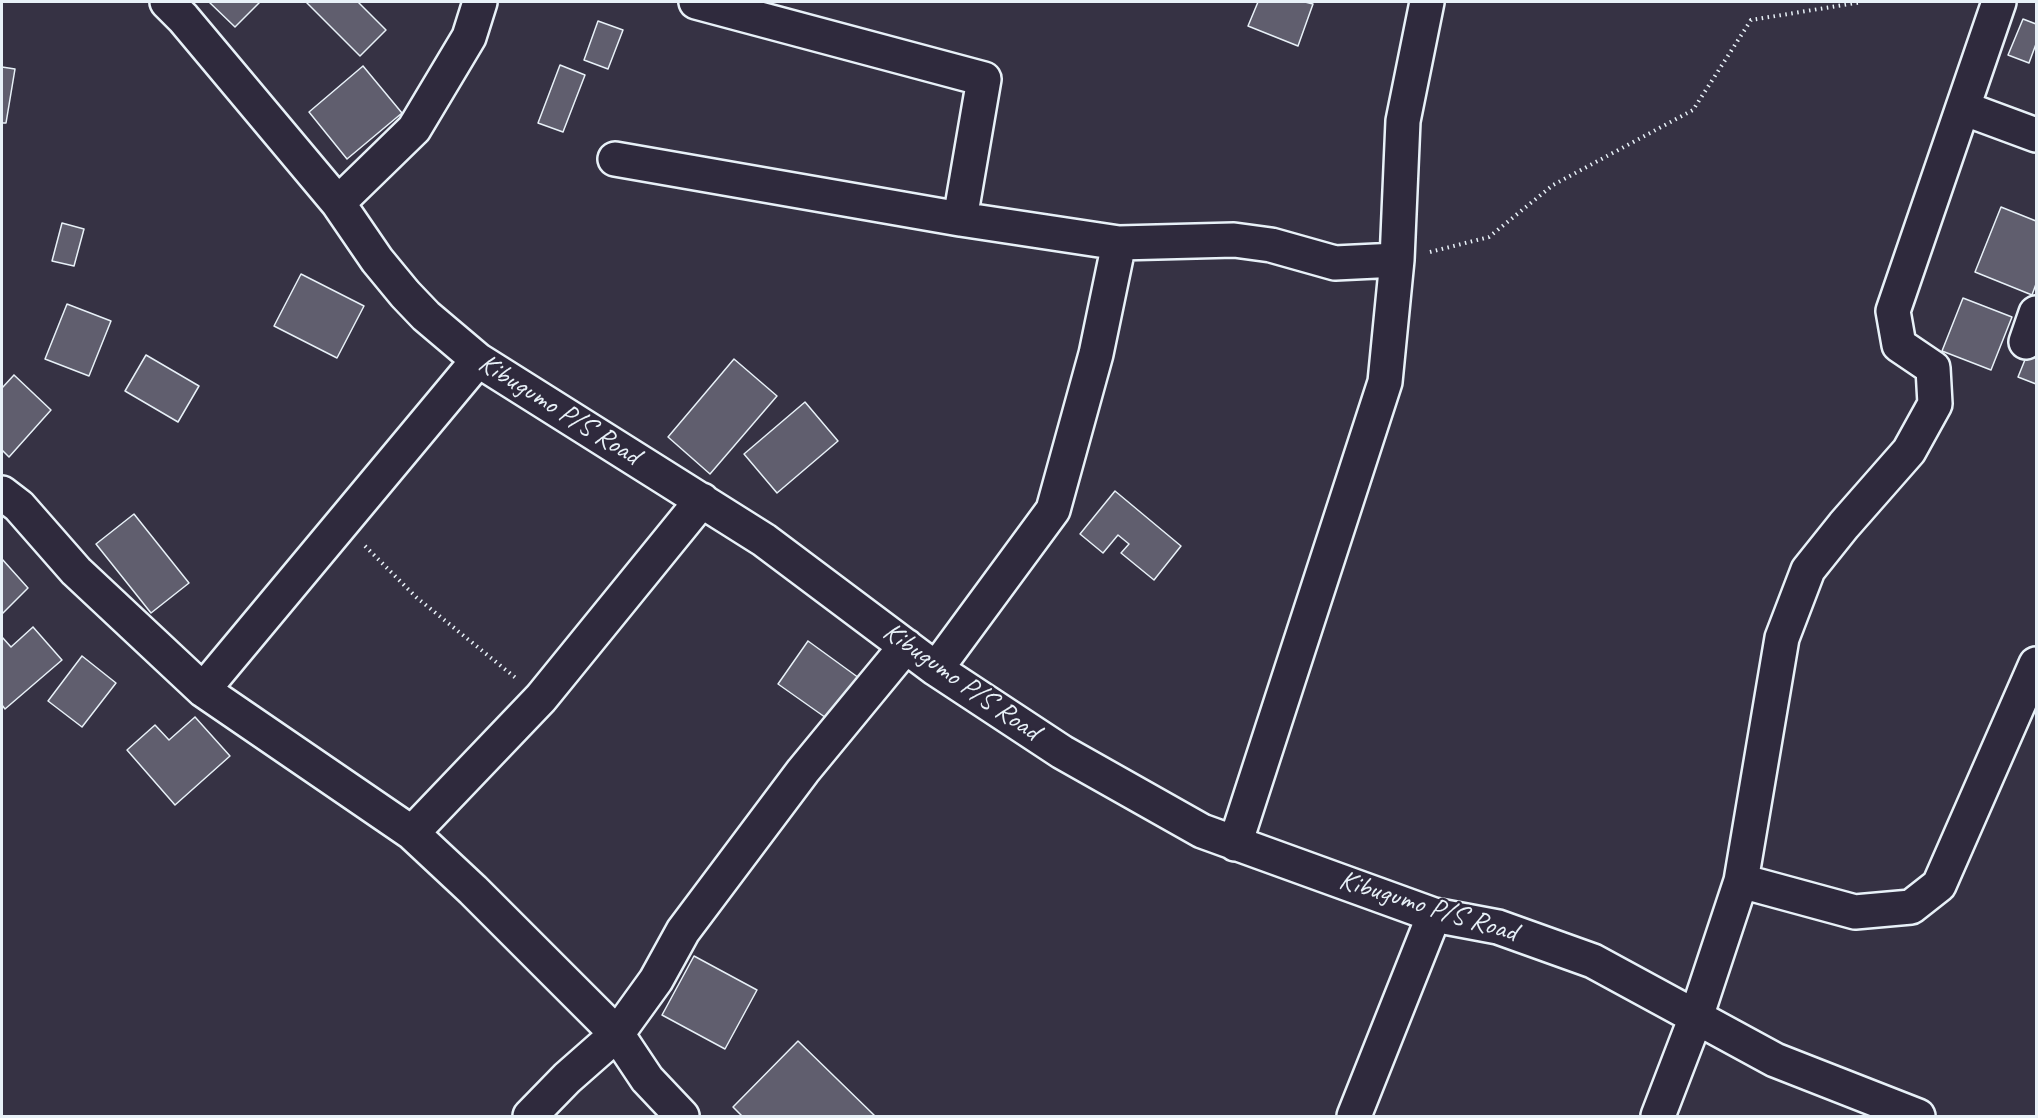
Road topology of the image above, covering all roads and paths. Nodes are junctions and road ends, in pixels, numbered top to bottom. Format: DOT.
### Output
graph roads {
  1 [pos="166,2"];
  2 [pos="480,2"];
  3 [pos="696,2"];
  4 [pos="1427,2"];
  5 [pos="1862,2"];
  6 [pos="1999,2"];
  7 [pos="1963,108"];
  8 [pos="2037,135"];
  9 [pos="615,159"];
  10 [pos="338,203"];
  11 [pos="960,219"];
  12 [pos="1119,243"];
  13 [pos="1397,260"];
  14 [pos="478,360"];
  15 [pos="2,493"];
  16 [pos="702,500"];
  17 [pos="342,523"];
  18 [pos="906,646"];
  19 [pos="2037,663"];
  20 [pos="936,669"];
  21 [pos="203,690"];
  22 [pos="541,698"];
  23 [pos="412,833"];
  24 [pos="1235,844"];
  25 [pos="1741,881"];
  26 [pos="1434,915"];
  27 [pos="1696,1017"];
  28 [pos="617,1034"];
  29 [pos="679,1115"];
  30 [pos="530,1116"];
  31 [pos="1354,1116"];
  32 [pos="1658,1116"];
  33 [pos="1918,1116"];
  1 -- 10 [label="street, Kibugumo P/S Road"];
  2 -- 10 [label="street"];
  3 -- 11 [label="street"];
  4 -- 13 [label="street"];
  5 -- 13 [label="path"];
  6 -- 7 [label="street"];
  7 -- 8 [label="street"];
  7 -- 25 [label="street"];
  9 -- 11 [label="street"];
  10 -- 14 [label="street, Kibugumo P/S Road"];
  11 -- 12 [label="street"];
  12 -- 13 [label="street"];
  12 -- 20 [label="street"];
  13 -- 24 [label="street"];
  14 -- 16 [label="street, Kibugumo P/S Road"];
  14 -- 17 [label="street"];
  15 -- 21 [label="street"];
  16 -- 18 [label="street, Kibugumo P/S Road"];
  16 -- 22 [label="street"];
  17 -- 21 [label="street"];
  17 -- 22 [label="path"];
  18 -- 20 [label="street, Kibugumo P/S Road"];
  18 -- 28 [label="street"];
  19 -- 25 [label="street"];
  20 -- 24 [label="street, Kibugumo P/S Road"];
  21 -- 23 [label="street"];
  22 -- 23 [label="street"];
  23 -- 28 [label="street"];
  24 -- 26 [label="street, Kibugumo P/S Road"];
  25 -- 27 [label="street"];
  26 -- 27 [label="street, Kibugumo P/S Road"];
  26 -- 31 [label="street"];
  27 -- 32 [label="street"];
  27 -- 33 [label="street, Kibugumo P/S Road"];
  28 -- 29 [label="street"];
  28 -- 30 [label="street"];
}
